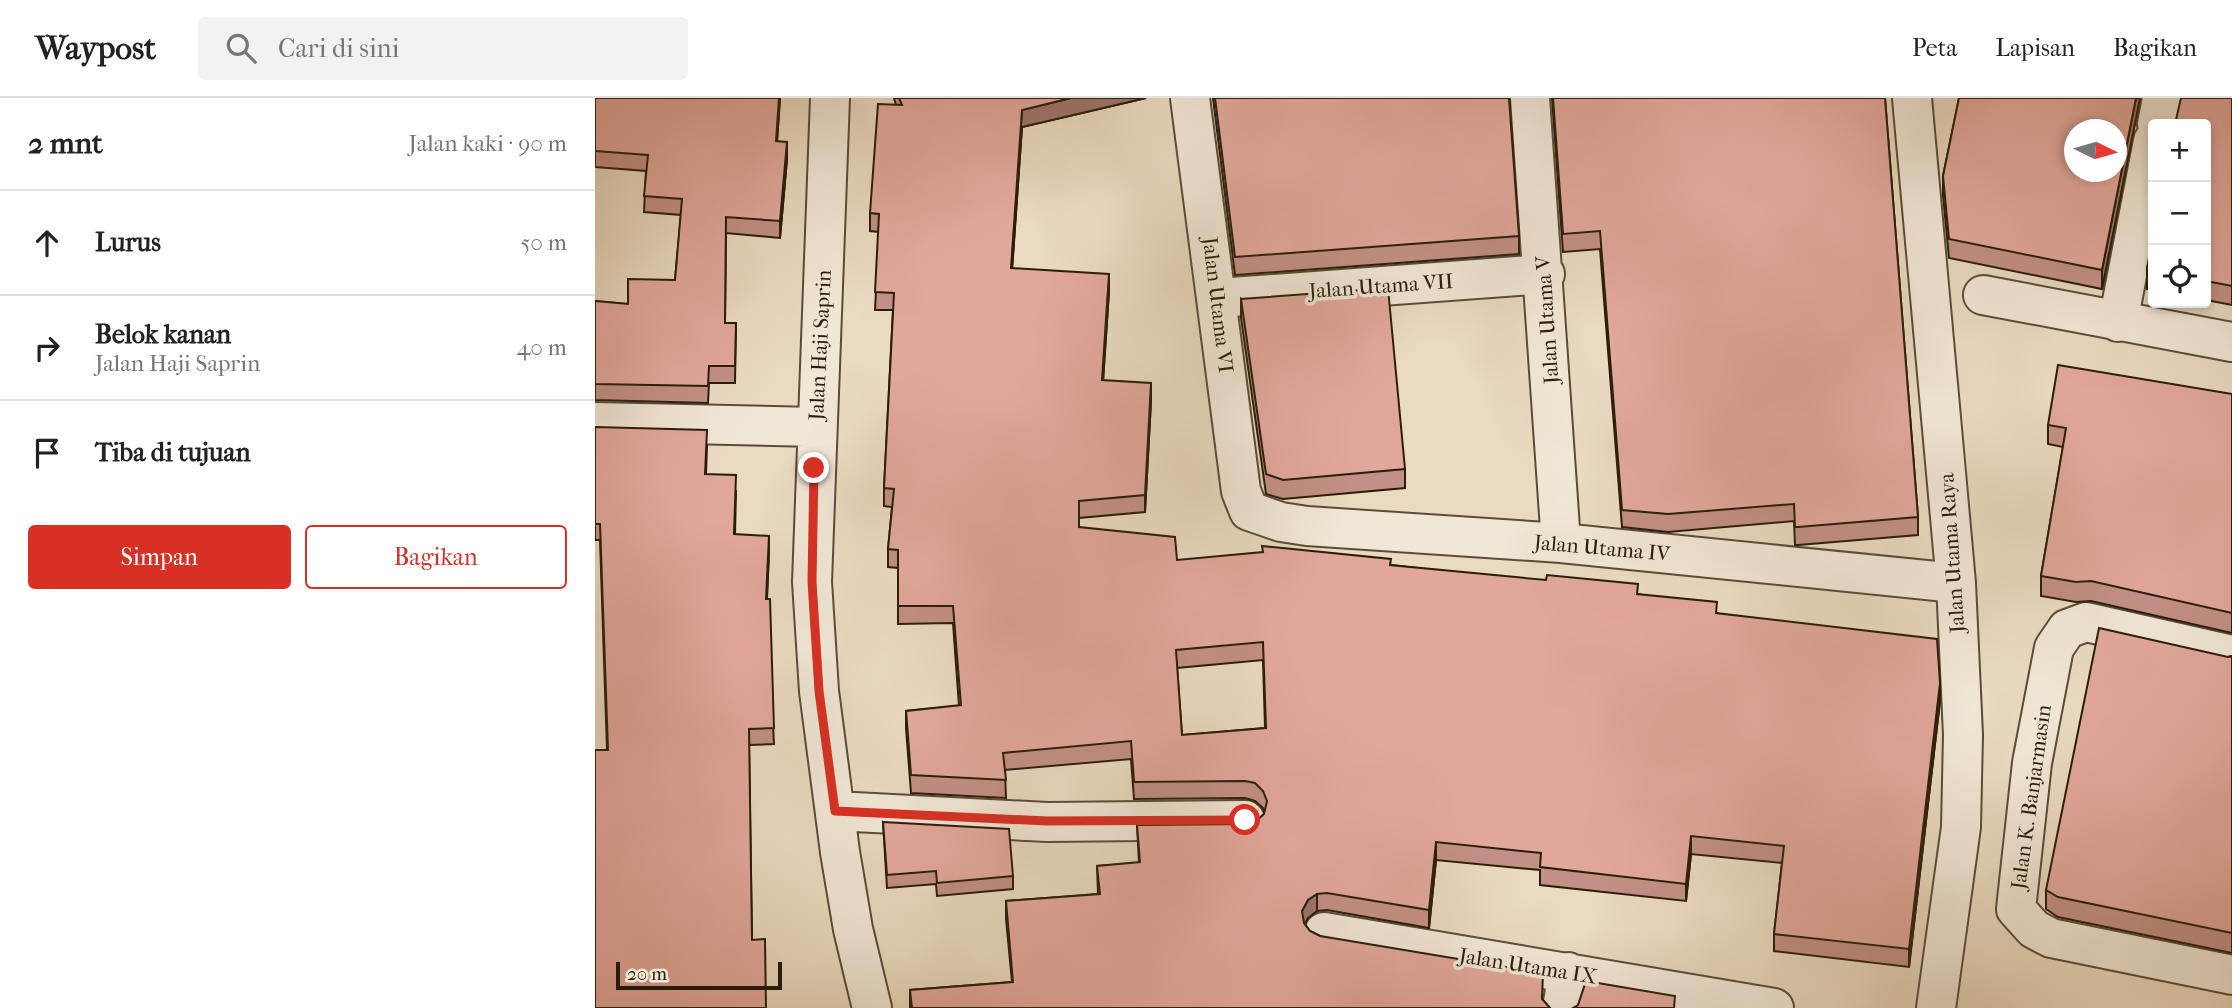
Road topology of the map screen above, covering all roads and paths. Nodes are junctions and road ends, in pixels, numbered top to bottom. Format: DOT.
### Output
graph roads {
  1 [pos="830,98"];
  2 [pos="1191,98"];
  3 [pos="1530,98"];
  4 [pos="1912,98"];
  5 [pos="2162,98"];
  6 [pos="2158,119"];
  7 [pos="2148,167"];
  8 [pos="1545,274"];
  9 [pos="1983,295"];
  10 [pos="1218,298"];
  11 [pos="2118,322"];
  12 [pos="2232,342"];
  13 [pos="595,422"];
  14 [pos="816,428"];
  15 [pos="1248,511"];
  16 [pos="1562,543"];
  17 [pos="1956,583"];
  18 [pos="2232,656"];
  19 [pos="835,811"];
  20 [pos="1245,820"];
  21 [pos="1324,932"];
  22 [pos="2232,975"];
  23 [pos="1565,990"];
  24 [pos="872,1008"];
  25 [pos="1774,1008"];
  26 [pos="1936,1008"];
  1 -- 14 [label="street, Jalan Haji Saprin"];
  2 -- 10 [label="street, Jalan Utama VI"];
  3 -- 8 [label="street, Jalan Utama V"];
  4 -- 17 [label="street, Jalan Utama Raya"];
  5 -- 6 [label="street"];
  7 -- 11 [label="street"];
  8 -- 10 [label="street, Jalan Utama VII"];
  8 -- 16 [label="street, Jalan Utama V"];
  9 -- 11 [label="street"];
  10 -- 15 [label="street, Jalan Utama VI"];
  11 -- 12 [label="street"];
  13 -- 14 [label="street"];
  14 -- 19 [label="street, Jalan Haji Saprin"];
  15 -- 16 [label="street, Jalan Utama IV"];
  16 -- 17 [label="street, Jalan Utama IV"];
  17 -- 26 [label="street, Jalan Utama Raya"];
  18 -- 22 [label="street, Jalan K. Banjarmasin"];
  19 -- 20 [label="street"];
  19 -- 24 [label="street, Jalan Haji Saprin"];
  21 -- 23 [label="street, Jalan Utama IX"];
  23 -- 25 [label="street, Jalan Utama IX"];
}
